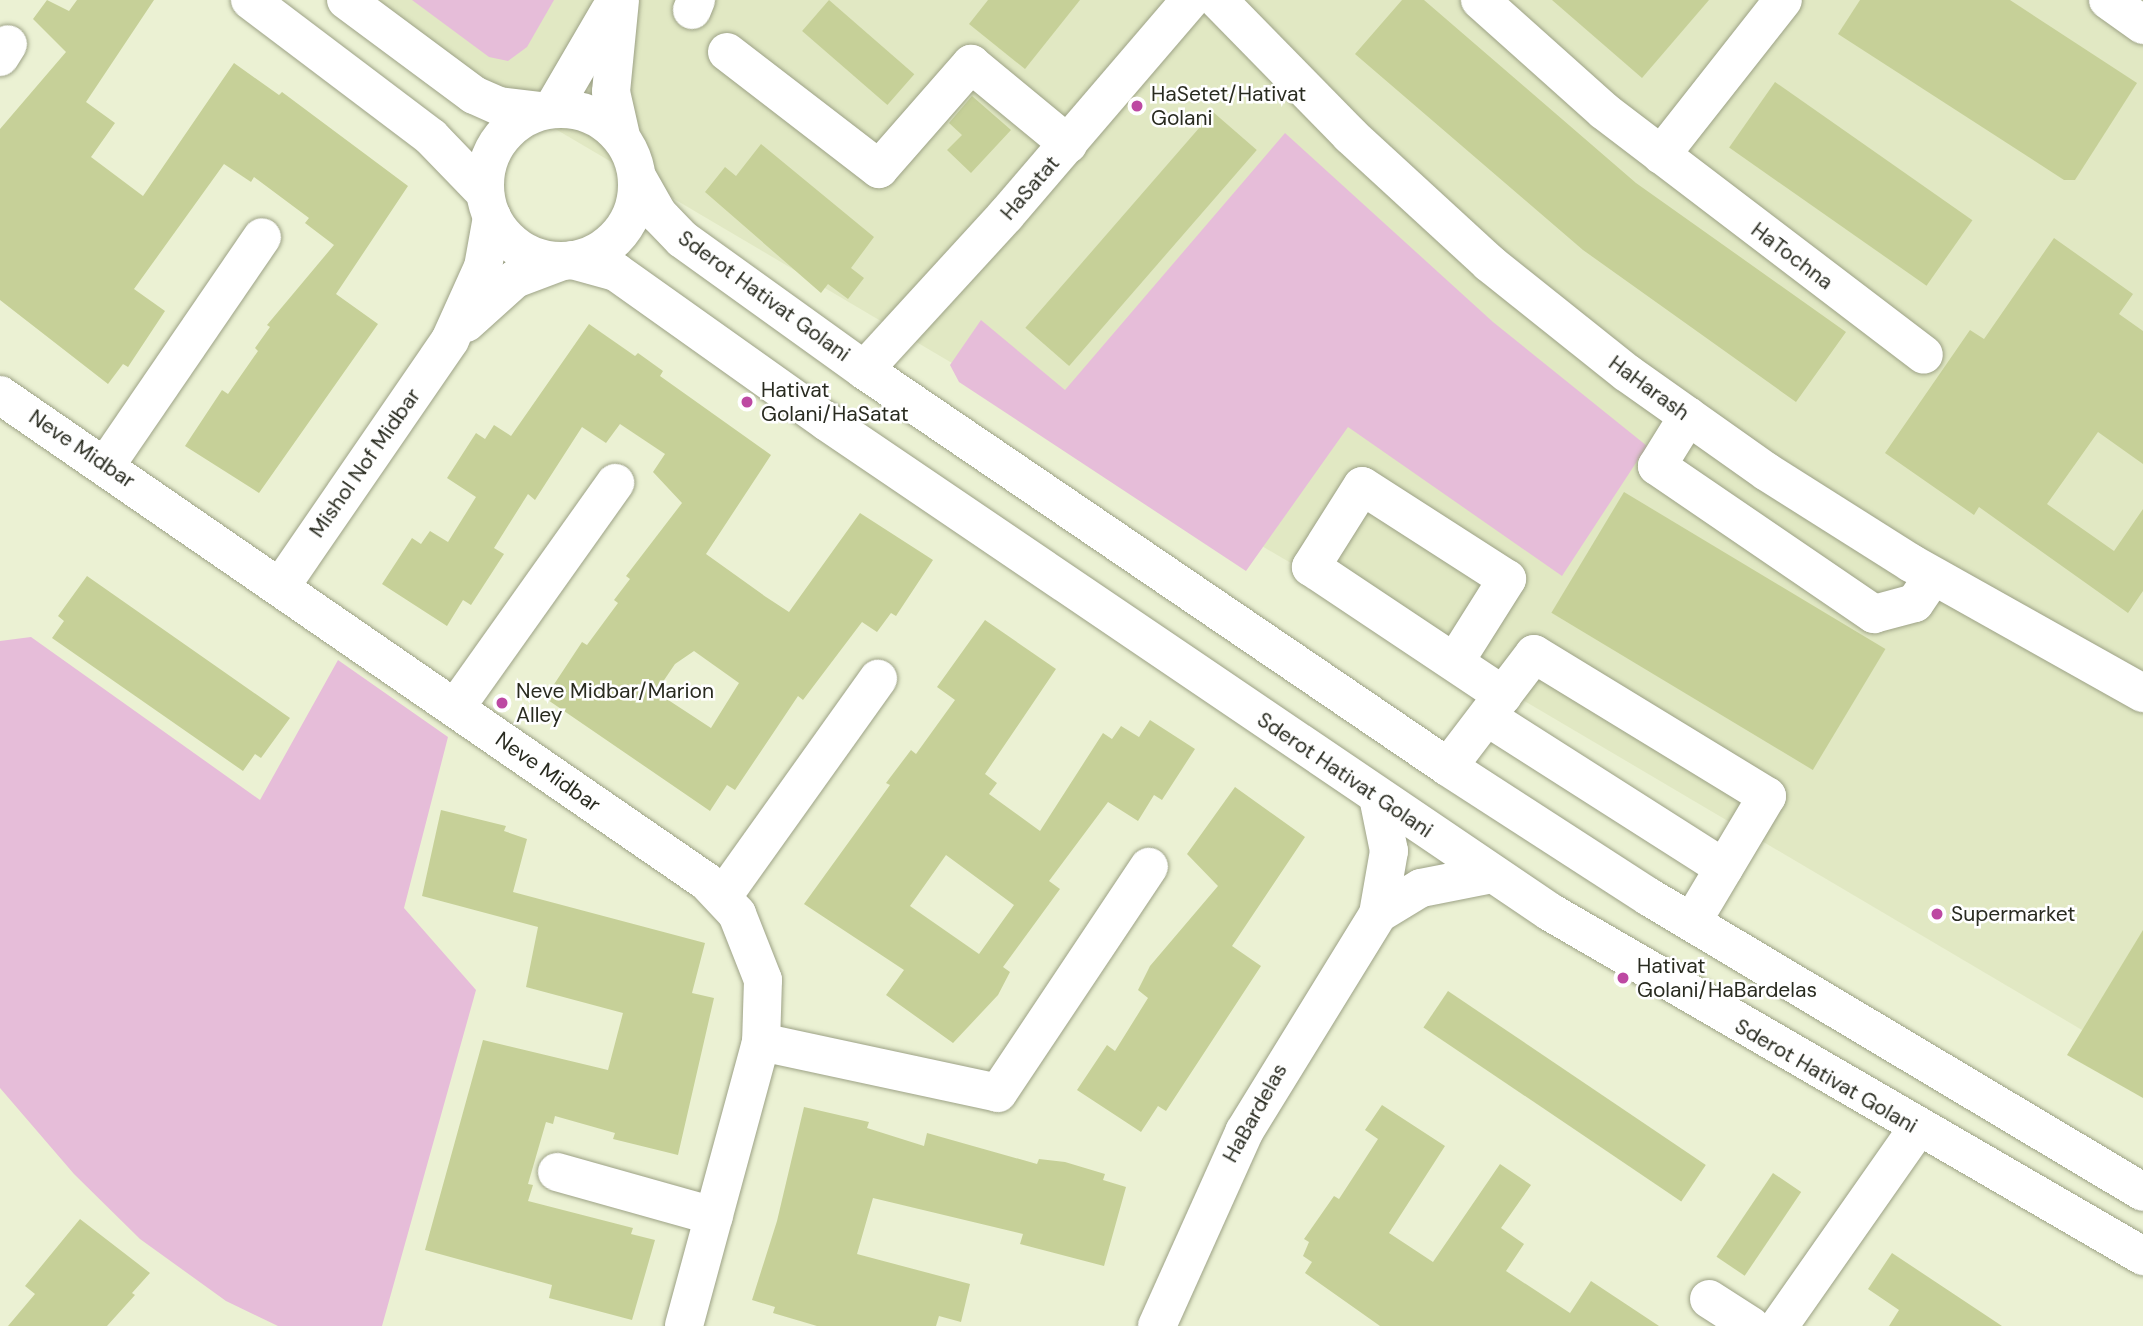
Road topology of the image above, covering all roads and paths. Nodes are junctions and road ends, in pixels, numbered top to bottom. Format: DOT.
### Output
graph roads {
  1 [pos="250,0"];
  2 [pos="346,0"];
  3 [pos="614,0"];
  4 [pos="620,0"];
  5 [pos="1218,0"];
  6 [pos="1480,0"];
  7 [pos="1783,0"];
  8 [pos="2108,0"];
  9 [pos="1179,4"];
  10 [pos="2143,25"];
  11 [pos="727,52"];
  12 [pos="546,110"];
  13 [pos="621,136"];
  14 [pos="1068,144"];
  15 [pos="1661,155"];
  16 [pos="637,177"];
  17 [pos="488,205"];
  18 [pos="262,237"];
  19 [pos="567,261"];
  20 [pos="450,340"];
  21 [pos="1924,355"];
  22 [pos="864,370"];
  23 [pos="0,395"];
  24 [pos="1688,416"];
  25 [pos="106,465"];
  26 [pos="615,483"];
  27 [pos="1933,576"];
  28 [pos="281,586"];
  29 [pos="1456,660"];
  30 [pos="878,679"];
  31 [pos="2143,692"];
  32 [pos="1495,706"];
  33 [pos="456,707"];
  34 [pos="1448,767"];
  35 [pos="1378,797"];
  36 [pos="1149,867"];
  37 [pos="1724,868"];
  38 [pos="1492,874"];
  39 [pos="723,897"];
  40 [pos="1378,914"];
  41 [pos="1692,922"];
  42 [pos="761,1042"];
  43 [pos="1917,1129"];
  44 [pos="557,1172"];
  45 [pos="2143,1192"];
  46 [pos="714,1216"];
  47 [pos="2143,1255"];
  48 [pos="1709,1299"];
  49 [pos="684,1326"];
  50 [pos="1157,1326"];
  51 [pos="1751,1326"];
  52 [pos="1779,1326"];
  1 -- 17 [label="street"];
  2 -- 12 [label="street"];
  3 -- 12 [label="street"];
  4 -- 13 [label="street"];
  5 -- 24 [label="street, HaHarash"];
  6 -- 15 [label="street, HaTochna"];
  7 -- 15 [label="street"];
  8 -- 10 [label="street"];
  9 -- 14 [label="street, HaSatat"];
  11 -- 14 [label="street"];
  12 -- 13 [label="street"];
  12 -- 17 [label="street"];
  13 -- 16 [label="street"];
  14 -- 22 [label="street, HaSatat"];
  15 -- 21 [label="street, HaTochna"];
  16 -- 19 [label="street"];
  16 -- 22 [label="street, Sderot Hativat Golani"];
  17 -- 19 [label="street"];
  17 -- 20 [label="street, Mishol Nof Midbar"];
  18 -- 25 [label="street"];
  19 -- 20 [label="street, Mishol Nof Midbar"];
  19 -- 35 [label="street, Sderot Hativat Golani"];
  20 -- 28 [label="street, Mishol Nof Midbar"];
  22 -- 34 [label="street, Sderot Hativat Golani"];
  23 -- 25 [label="street, Neve Midbar"];
  24 -- 27 [label="street, HaHarash"];
  24 -- 27 [label="street"];
  25 -- 28 [label="street, Neve Midbar"];
  26 -- 33 [label="street"];
  27 -- 31 [label="street, HaHarash"];
  28 -- 33 [label="street, Neve Midbar"];
  29 -- 29 [label="street"];
  29 -- 32 [label="street"];
  30 -- 39 [label="street"];
  32 -- 34 [label="street"];
  32 -- 37 [label="street"];
  32 -- 37 [label="street"];
  33 -- 39 [label="street, Neve Midbar"];
  34 -- 41 [label="street, Sderot Hativat Golani"];
  35 -- 38 [label="street, Sderot Hativat Golani"];
  35 -- 40 [label="street, HaBardelas"];
  36 -- 42 [label="street"];
  37 -- 41 [label="street"];
  38 -- 40 [label="street, HaBardelas"];
  38 -- 43 [label="street, Sderot Hativat Golani"];
  39 -- 42 [label="street, Neve Midbar"];
  40 -- 50 [label="street, HaBardelas"];
  41 -- 45 [label="street, Sderot Hativat Golani"];
  42 -- 46 [label="street, Neve Midbar"];
  43 -- 47 [label="street, Sderot Hativat Golani"];
  43 -- 52 [label="street"];
  44 -- 46 [label="street"];
  46 -- 49 [label="street, Neve Midbar"];
  48 -- 51 [label="street"];
}
